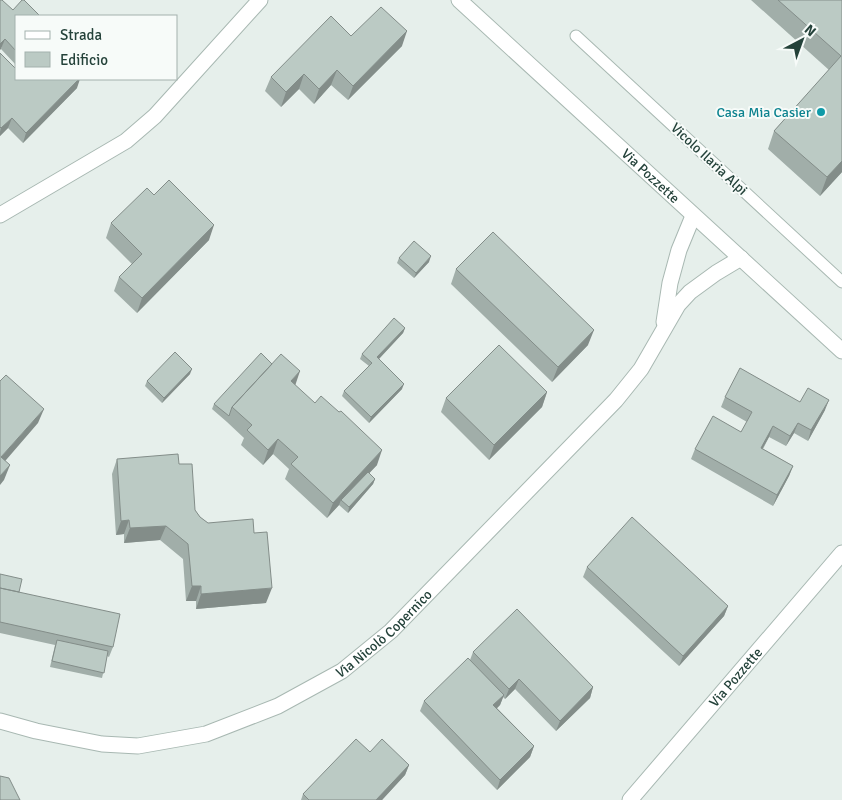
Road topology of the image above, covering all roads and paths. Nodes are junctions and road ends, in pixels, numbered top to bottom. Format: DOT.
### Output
graph roads {
  1 [pos="260,0"];
  2 [pos="458,0"];
  3 [pos="576,36"];
  4 [pos="0,215"];
  5 [pos="693,216"];
  6 [pos="740,258"];
  7 [pos="842,282"];
  8 [pos="664,328"];
  9 [pos="842,351"];
  10 [pos="842,553"];
  11 [pos="0,721"];
  12 [pos="630,800"];
  1 -- 4 [label="street"];
  2 -- 5 [label="street, Via Pozzette"];
  3 -- 7 [label="lane, Vicolo Ilaria Alpi"];
  5 -- 6 [label="street, Via Pozzette"];
  5 -- 8 [label="street, Via Nicolò Copernico"];
  6 -- 8 [label="street, Via Nicolò Copernico"];
  6 -- 9 [label="street, Via Pozzette"];
  8 -- 11 [label="street, Via Nicolò Copernico"];
  10 -- 12 [label="street, Via Pozzette"];
}
